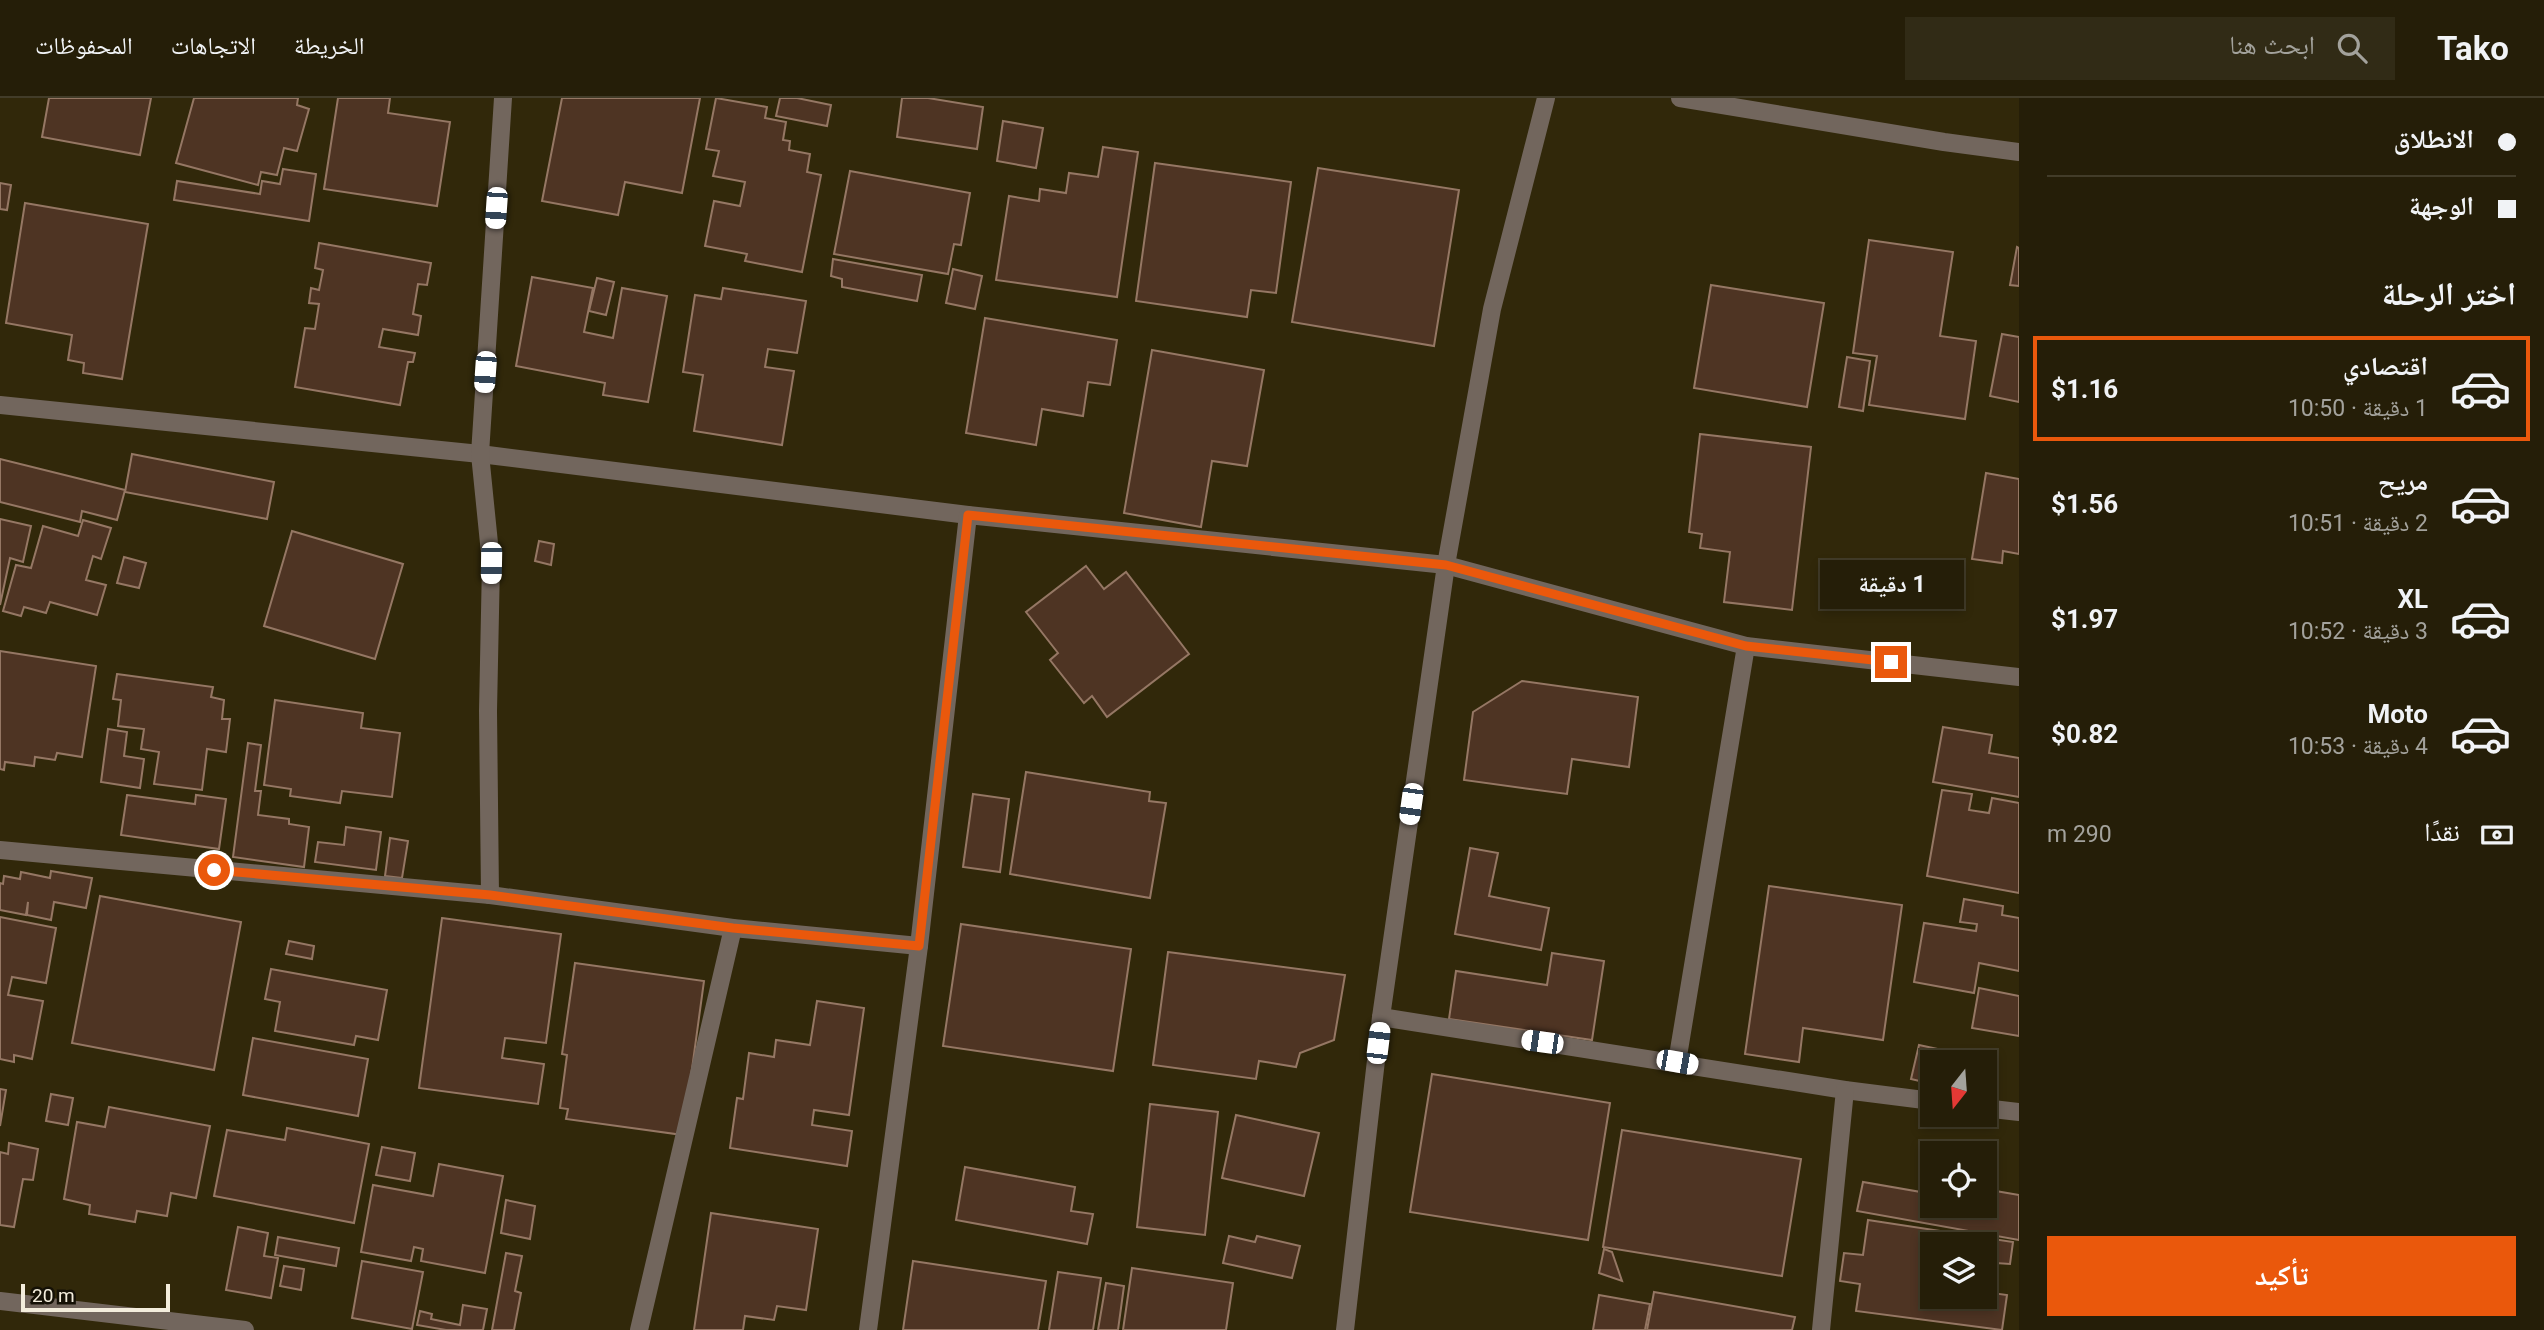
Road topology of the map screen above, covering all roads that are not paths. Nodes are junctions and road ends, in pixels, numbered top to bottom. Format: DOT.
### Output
graph roads {
  1 [pos="503,98"];
  2 [pos="1546,98"];
  3 [pos="1680,98"];
  4 [pos="2019,152"];
  5 [pos="0,405"];
  6 [pos="480,454"];
  7 [pos="968,515"];
  8 [pos="1446,565"];
  9 [pos="1746,646"];
  10 [pos="2019,677"];
  11 [pos="0,850"];
  12 [pos="490,895"];
  13 [pos="733,928"];
  14 [pos="919,946"];
  15 [pos="1381,1017"];
  16 [pos="1677,1062"];
  17 [pos="1845,1090"];
  18 [pos="1920,1099"];
  19 [pos="1997,1109"];
  20 [pos="2019,1112"];
  21 [pos="0,1301"];
  22 [pos="245,1330"];
  23 [pos="639,1330"];
  24 [pos="868,1330"];
  25 [pos="1345,1330"];
  26 [pos="1821,1330"];
  1 -- 6 [label="street"];
  2 -- 8 [label="street"];
  3 -- 4 [label="street"];
  5 -- 6 [label="street"];
  6 -- 7 [label="street"];
  6 -- 12 [label="street"];
  7 -- 8 [label="street"];
  7 -- 14 [label="street"];
  8 -- 9 [label="street"];
  8 -- 15 [label="street"];
  9 -- 10 [label="street"];
  9 -- 16 [label="street"];
  11 -- 12 [label="street"];
  12 -- 13 [label="street"];
  13 -- 14 [label="street"];
  13 -- 23 [label="street"];
  14 -- 24 [label="street"];
  15 -- 16 [label="street"];
  15 -- 25 [label="street"];
  16 -- 17 [label="street"];
  17 -- 18 [label="street"];
  17 -- 26 [label="street"];
  19 -- 20 [label="street"];
  21 -- 22 [label="street"];
}
